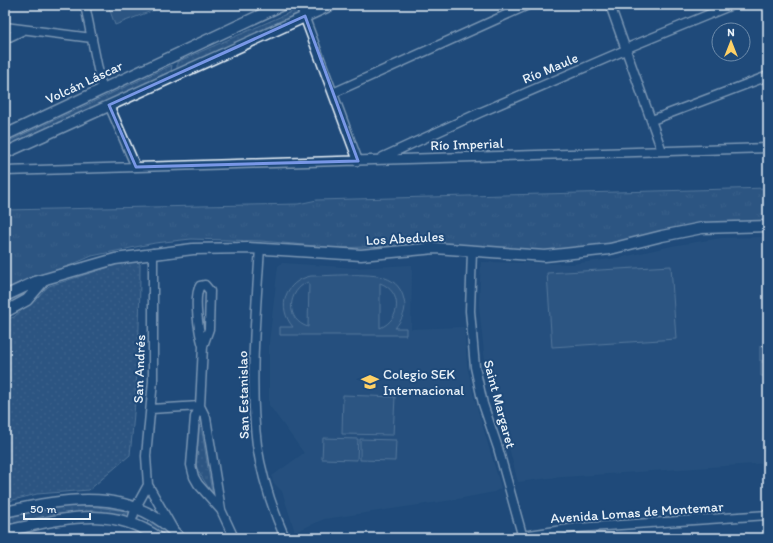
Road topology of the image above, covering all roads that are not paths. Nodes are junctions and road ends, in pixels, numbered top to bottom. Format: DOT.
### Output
graph roads {
  1 [pos="85,5"];
  2 [pos="282,5"];
  3 [pos="300,5"];
  4 [pos="331,5"];
  5 [pos="528,5"];
  6 [pos="610,5"];
  7 [pos="732,5"];
  8 [pos="305,16"];
  9 [pos="5,28"];
  10 [pos="24,30"];
  11 [pos="92,38"];
  12 [pos="5,39"];
  13 [pos="626,50"];
  14 [pos="768,76"];
  15 [pos="102,89"];
  16 [pos="333,93"];
  17 [pos="109,105"];
  18 [pos="652,120"];
  19 [pos="5,135"];
  20 [pos="768,148"];
  21 [pos="662,151"];
  22 [pos="5,153"];
  23 [pos="379,159"];
  24 [pos="358,160"];
  25 [pos="136,167"];
  26 [pos="5,171"];
  27 [pos="768,226"];
  28 [pos="260,248"];
  29 [pos="472,251"];
  30 [pos="153,253"];
  31 [pos="45,279"];
  32 [pos="5,296"];
  33 [pos="5,312"];
  34 [pos="203,346"];
  35 [pos="200,406"];
  36 [pos="151,409"];
  37 [pos="148,485"];
  38 [pos="136,507"];
  39 [pos="221,510"];
  40 [pos="5,512"];
  41 [pos="768,516"];
  42 [pos="131,523"];
  43 [pos="5,531"];
  44 [pos="178,535"];
  45 [pos="523,536"];
  46 [pos="159,538"];
  47 [pos="234,538"];
  48 [pos="285,538"];
  49 [pos="509,538"];
  1 -- 11 [label="street"];
  2 -- 15 [label="street, Volcán Láscar"];
  3 -- 8 [label="street"];
  4 -- 8 [label="street"];
  5 -- 16 [label="street"];
  6 -- 13 [label="street"];
  7 -- 13 [label="street, Río Maule"];
  8 -- 16 [label="street"];
  8 -- 17 [label="street"];
  9 -- 10 [label="street"];
  10 -- 11 [label="street"];
  10 -- 12 [label="street"];
  11 -- 15 [label="street"];
  13 -- 18 [label="street"];
  13 -- 23 [label="street, Río Maule"];
  14 -- 18 [label="street"];
  15 -- 19 [label="street, Volcán Láscar"];
  16 -- 24 [label="street"];
  17 -- 22 [label="street"];
  17 -- 25 [label="street"];
  18 -- 21 [label="street"];
  20 -- 21 [label="street, Río Imperial"];
  21 -- 23 [label="street, Río Imperial"];
  23 -- 24 [label="street, Río Imperial"];
  24 -- 25 [label="street, Río Imperial"];
  25 -- 26 [label="street, Río Imperial"];
  27 -- 29 [label="street, Los Abedules"];
  28 -- 29 [label="street, Los Abedules"];
  28 -- 30 [label="street, Los Abedules"];
  28 -- 48 [label="street, San Estanislao"];
  29 -- 45 [label="street, Saint Margaret"];
  30 -- 31 [label="street, Los Abedules"];
  30 -- 36 [label="street, San Andrés"];
  31 -- 32 [label="street, Los Abedules"];
  31 -- 33 [label="street"];
  34 -- 34 [label="street"];
  34 -- 35 [label="street"];
  35 -- 36 [label="street"];
  35 -- 39 [label="street"];
  35 -- 39 [label="street"];
  36 -- 37 [label="street, San Andrés"];
  37 -- 38 [label="street"];
  37 -- 44 [label="street, San Andrés"];
  38 -- 40 [label="street"];
  38 -- 42 [label="street"];
  38 -- 44 [label="street"];
  39 -- 47 [label="street"];
  41 -- 45 [label="street, Avenida Lomas de Montemar"];
  42 -- 43 [label="street"];
  42 -- 46 [label="street"];
  45 -- 49 [label="street, Avenida Lomas de Montemar"];
}
